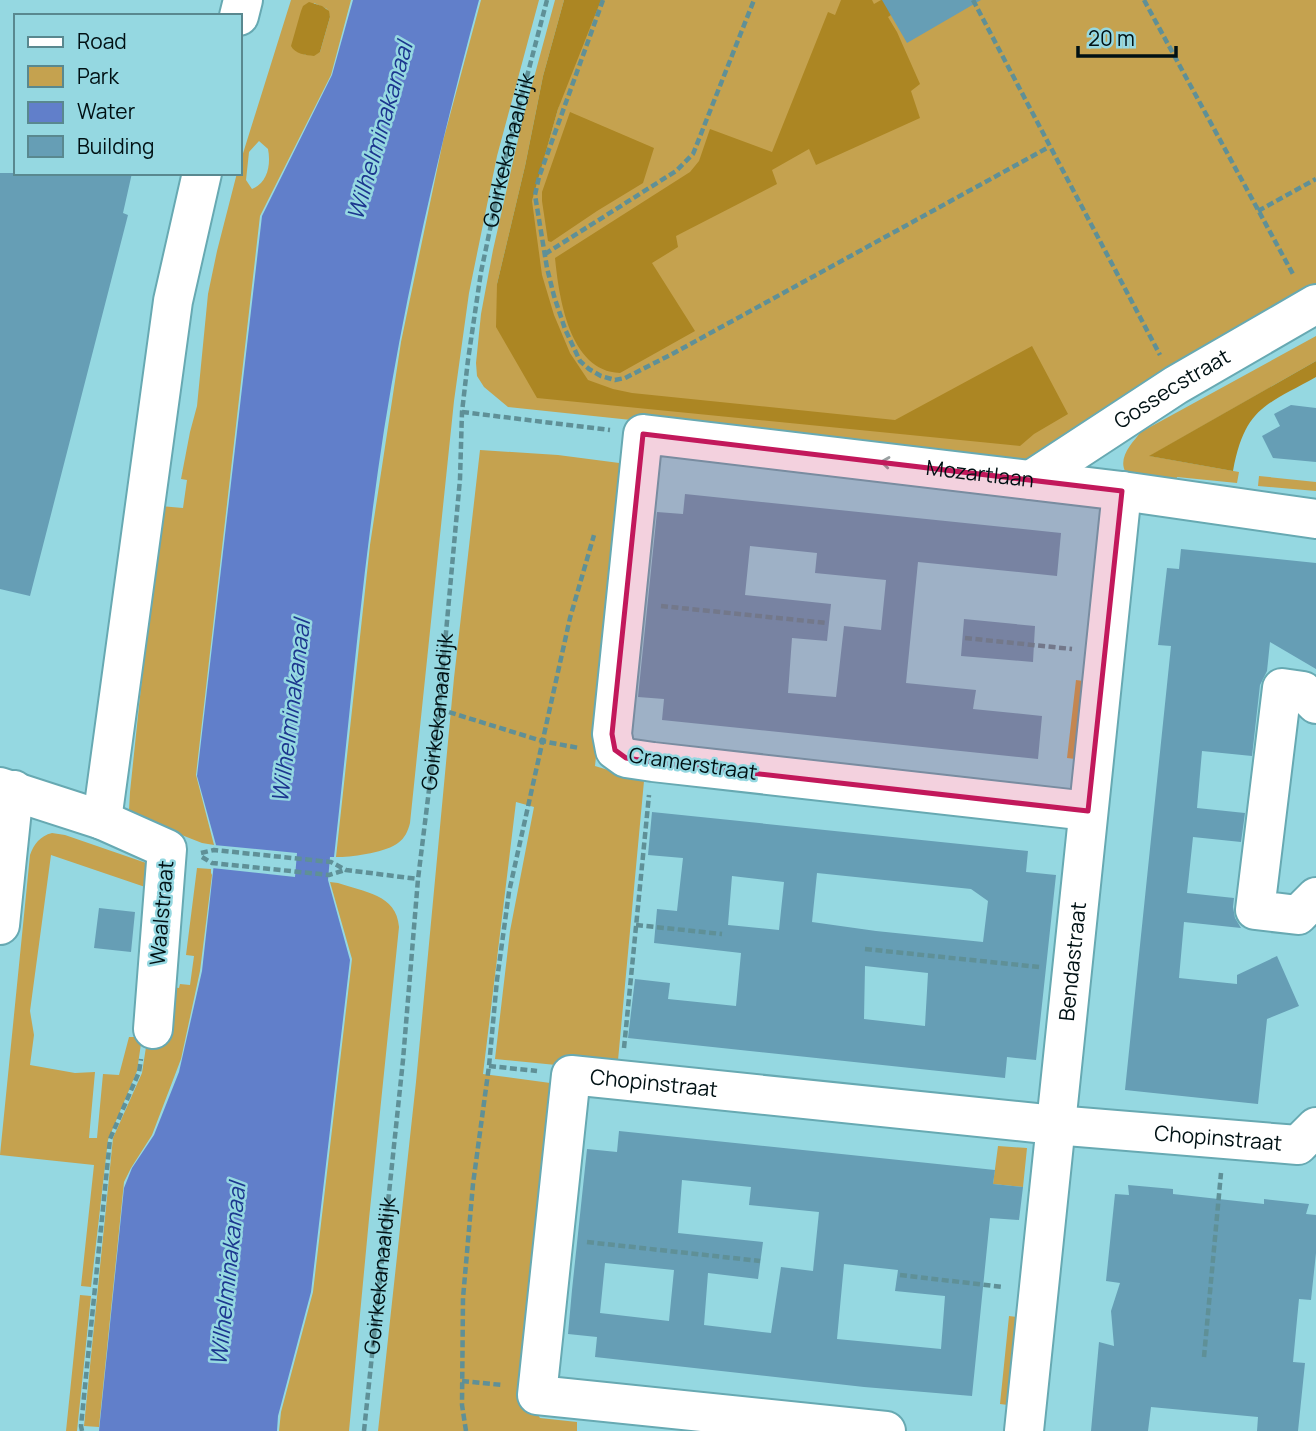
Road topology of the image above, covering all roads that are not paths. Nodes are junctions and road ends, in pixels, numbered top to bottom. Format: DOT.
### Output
graph roads {
  1 [pos="202,175"];
  2 [pos="1313,305"];
  3 [pos="643,434"];
  4 [pos="1031,480"];
  5 [pos="1122,491"];
  6 [pos="1316,519"];
  7 [pos="1316,705"];
  8 [pos="7,788"];
  9 [pos="1088,811"];
  10 [pos="103,820"];
  11 [pos="1316,897"];
  12 [pos="0,925"];
  13 [pos="153,1030"];
  14 [pos="1055,1125"];
  15 [pos="1310,1141"];
  16 [pos="886,1431"];
  17 [pos="1024,1431"];
  1 -- 10 [label="street"];
  2 -- 4 [label="street, Gossecstraat"];
  4 -- 3 [label="street, Mozartlaan, one-way"];
  3 -- 9 [label="street, Cramerstraat"];
  4 -- 5 [label="street, Mozartlaan"];
  5 -- 6 [label="street, Mozartlaan"];
  5 -- 9 [label="street, Bendastraat"];
  7 -- 11 [label="street"];
  8 -- 10 [label="street, Waalstraat"];
  8 -- 12 [label="street"];
  9 -- 14 [label="street, Bendastraat"];
  10 -- 13 [label="street, Waalstraat"];
  14 -- 15 [label="street, Chopinstraat"];
  14 -- 16 [label="street, Chopinstraat"];
  14 -- 17 [label="street, Bendastraat"];
}
